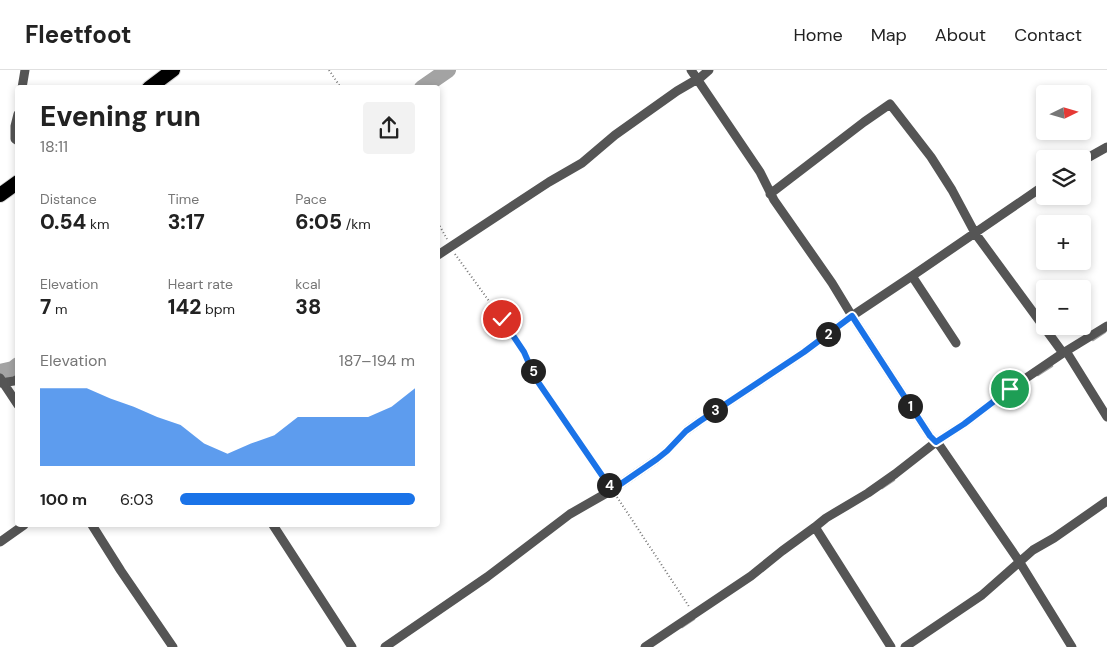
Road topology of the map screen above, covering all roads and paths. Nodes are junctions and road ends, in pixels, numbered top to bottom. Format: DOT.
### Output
graph roads {
  1 [pos="25,70"];
  2 [pos="173,70"];
  3 [pos="329,70"];
  4 [pos="691,70"];
  5 [pos="709,70"];
  6 [pos="697,78"];
  7 [pos="22,85"];
  8 [pos="152,85"];
  9 [pos="339,85"];
  10 [pos="15,123"];
  11 [pos="15,139"];
  12 [pos="1107,147"];
  13 [pos="1091,157"];
  14 [pos="15,184"];
  15 [pos="1036,191"];
  16 [pos="770,194"];
  17 [pos="0,195"];
  18 [pos="440,227"];
  19 [pos="975,233"];
  20 [pos="450,246"];
  21 [pos="440,254"];
  22 [pos="912,276"];
  23 [pos="852,316"];
  24 [pos="1107,326"];
  25 [pos="956,343"];
  26 [pos="1066,353"];
  27 [pos="15,380"];
  28 [pos="1,381"];
  29 [pos="15,401"];
  30 [pos="1107,417"];
  31 [pos="938,444"];
  32 [pos="612,490"];
  33 [pos="1107,501"];
  34 [pos="21,527"];
  35 [pos="93,527"];
  36 [pos="274,527"];
  37 [pos="816,529"];
  38 [pos="0,542"];
  39 [pos="1019,561"];
  40 [pos="694,614"];
  41 [pos="173,647"];
  42 [pos="352,647"];
  43 [pos="385,647"];
  44 [pos="645,647"];
  45 [pos="892,647"];
  46 [pos="906,647"];
  47 [pos="1072,647"];
  1 -- 7 [label="street"];
  2 -- 8 [label="highway"];
  3 -- 9 [label="path"];
  4 -- 6 [label="street"];
  5 -- 6 [label="street"];
  6 -- 16 [label="street"];
  6 -- 20 [label="street"];
  10 -- 11 [label="street"];
  12 -- 13 [label="street"];
  14 -- 17 [label="highway"];
  15 -- 19 [label="street"];
  16 -- 19 [label="street"];
  16 -- 23 [label="street"];
  18 -- 20 [label="path"];
  19 -- 22 [label="street"];
  19 -- 26 [label="street"];
  20 -- 21 [label="street"];
  20 -- 32 [label="path"];
  22 -- 23 [label="street"];
  22 -- 25 [label="street"];
  23 -- 31 [label="street"];
  23 -- 32 [label="street"];
  24 -- 26 [label="street"];
  26 -- 30 [label="street"];
  26 -- 31 [label="street"];
  27 -- 28 [label="street"];
  28 -- 29 [label="street"];
  31 -- 37 [label="street"];
  31 -- 39 [label="street"];
  32 -- 40 [label="path"];
  32 -- 43 [label="street"];
  33 -- 39 [label="street"];
  34 -- 38 [label="street"];
  35 -- 41 [label="street"];
  36 -- 42 [label="street"];
  37 -- 40 [label="street"];
  37 -- 45 [label="street"];
  39 -- 46 [label="street"];
  39 -- 47 [label="street"];
  40 -- 44 [label="street"];
}
